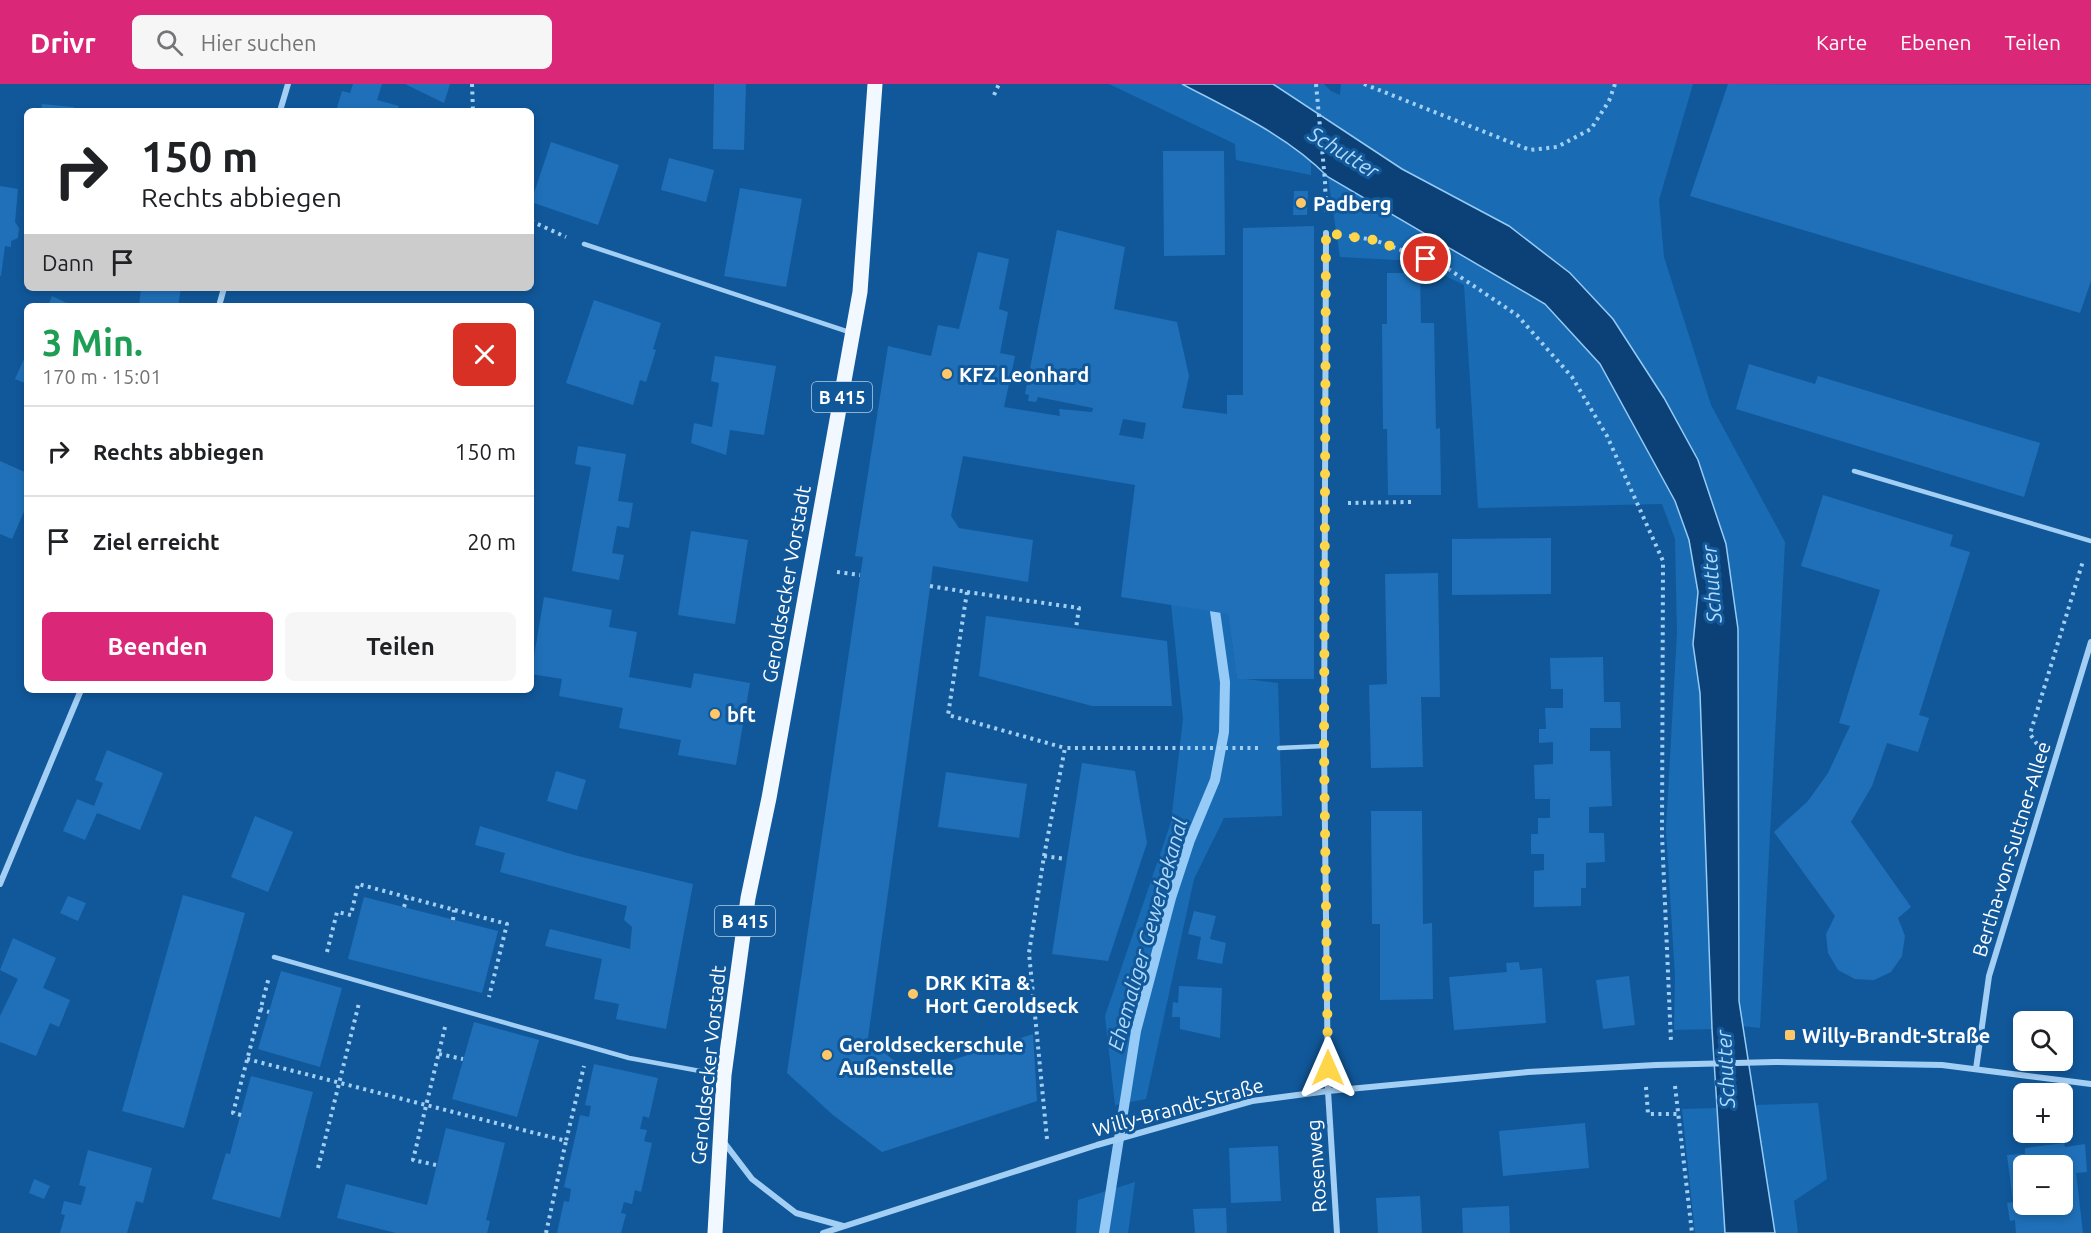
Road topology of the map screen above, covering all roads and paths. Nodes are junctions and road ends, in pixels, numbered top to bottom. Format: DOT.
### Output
graph roads {
  1 [pos="288,84"];
  2 [pos="472,84"];
  3 [pos="874,84"];
  4 [pos="999,84"];
  5 [pos="1316,84"];
  6 [pos="1364,84"];
  7 [pos="1615,84"];
  8 [pos="994,95"];
  9 [pos="281,108"];
  10 [pos="473,108"];
  11 [pos="534,222"];
  12 [pos="1326,233"];
  13 [pos="584,244"];
  14 [pos="853,333"];
  15 [pos="1854,471"];
  16 [pos="1411,502"];
  17 [pos="1326,503"];
  18 [pos="2090,540"];
  19 [pos="930,586"];
  20 [pos="967,592"];
  21 [pos="1076,628"];
  22 [pos="2091,642"];
  23 [pos="80,693"];
  24 [pos="1324,746"];
  25 [pos="1065,748"];
  26 [pos="1238,748"];
  27 [pos="1279,748"];
  28 [pos="2054,767"];
  29 [pos="1044,856"];
  30 [pos="1066,859"];
  31 [pos="0,884"];
  32 [pos="407,897"];
  33 [pos="404,907"];
  34 [pos="454,910"];
  35 [pos="453,920"];
  36 [pos="274,957"];
  37 [pos="322,970"];
  38 [pos="364,982"];
  39 [pos="450,1006"];
  40 [pos="260,1010"];
  41 [pos="269,1012"];
  42 [pos="484,1015"];
  43 [pos="1670,1031"];
  44 [pos="589,1046"];
  45 [pos="439,1054"];
  46 [pos="247,1059"];
  47 [pos="463,1059"];
  48 [pos="1976,1069"];
  49 [pos="724,1075"];
  50 [pos="340,1083"];
  51 [pos="2091,1084"];
  52 [pos="1328,1091"];
  53 [pos="426,1105"];
  54 [pos="1648,1114"];
  55 [pos="241,1115"];
  56 [pos="720,1138"];
  57 [pos="566,1141"];
  58 [pos="1050,1160"];
  59 [pos="436,1165"];
  60 [pos="318,1168"];
  61 [pos="843,1226"];
  62 [pos="546,1233"];
  63 [pos="715,1233"];
  64 [pos="823,1233"];
  65 [pos="1337,1233"];
  66 [pos="1692,1233"];
  1 -- 9 [label="street"];
  2 -- 10 [label="path"];
  3 -- 14 [label="main road, Geroldsecker Vorstadt / B 415"];
  4 -- 8 [label="path"];
  5 -- 12 [label="path"];
  6 -- 7 [label="path"];
  11 -- 13 [label="path"];
  12 -- 17 [label="street, Rosenweg"];
  12 -- 43 [label="path"];
  13 -- 14 [label="lane"];
  14 -- 49 [label="main road, Geroldsecker Vorstadt / B 415"];
  15 -- 18 [label="lane"];
  16 -- 17 [label="path"];
  17 -- 24 [label="street, Rosenweg"];
  18 -- 28 [label="path"];
  19 -- 20 [label="path"];
  20 -- 21 [label="path"];
  20 -- 25 [label="path"];
  22 -- 28 [label="street, Bertha-von-Suttner-Allee"];
  23 -- 31 [label="street"];
  24 -- 27 [label="lane"];
  24 -- 52 [label="street, Rosenweg"];
  25 -- 26 [label="path"];
  25 -- 29 [label="path"];
  28 -- 48 [label="street, Bertha-von-Suttner-Allee"];
  29 -- 30 [label="path"];
  29 -- 58 [label="path"];
  32 -- 33 [label="path"];
  32 -- 34 [label="path"];
  32 -- 37 [label="path"];
  34 -- 35 [label="path"];
  34 -- 42 [label="path"];
  36 -- 37 [label="lane"];
  36 -- 40 [label="path"];
  37 -- 38 [label="lane"];
  38 -- 39 [label="lane"];
  38 -- 50 [label="path"];
  39 -- 42 [label="lane"];
  39 -- 45 [label="path"];
  40 -- 41 [label="path"];
  40 -- 46 [label="path"];
  42 -- 44 [label="lane"];
  44 -- 49 [label="lane"];
  44 -- 57 [label="path"];
  45 -- 47 [label="path"];
  45 -- 53 [label="path"];
  46 -- 50 [label="path"];
  46 -- 55 [label="path"];
  48 -- 51 [label="street, Willy-Brandt-Straße"];
  48 -- 52 [label="street, Willy-Brandt-Straße, bridge"];
  49 -- 56 [label="main road, Geroldsecker Vorstadt / B 415"];
  50 -- 53 [label="path"];
  50 -- 60 [label="path"];
  52 -- 58 [label="street, Willy-Brandt-Straße"];
  52 -- 65 [label="street, Rosenweg"];
  53 -- 57 [label="path"];
  53 -- 59 [label="path"];
  54 -- 66 [label="path"];
  56 -- 61 [label="street"];
  56 -- 63 [label="main road, Geroldsecker Vorstadt / B 415"];
  57 -- 62 [label="path"];
  58 -- 61 [label="street, Willy-Brandt-Straße"];
  61 -- 64 [label="street, Willy-Brandt-Straße"];
}
